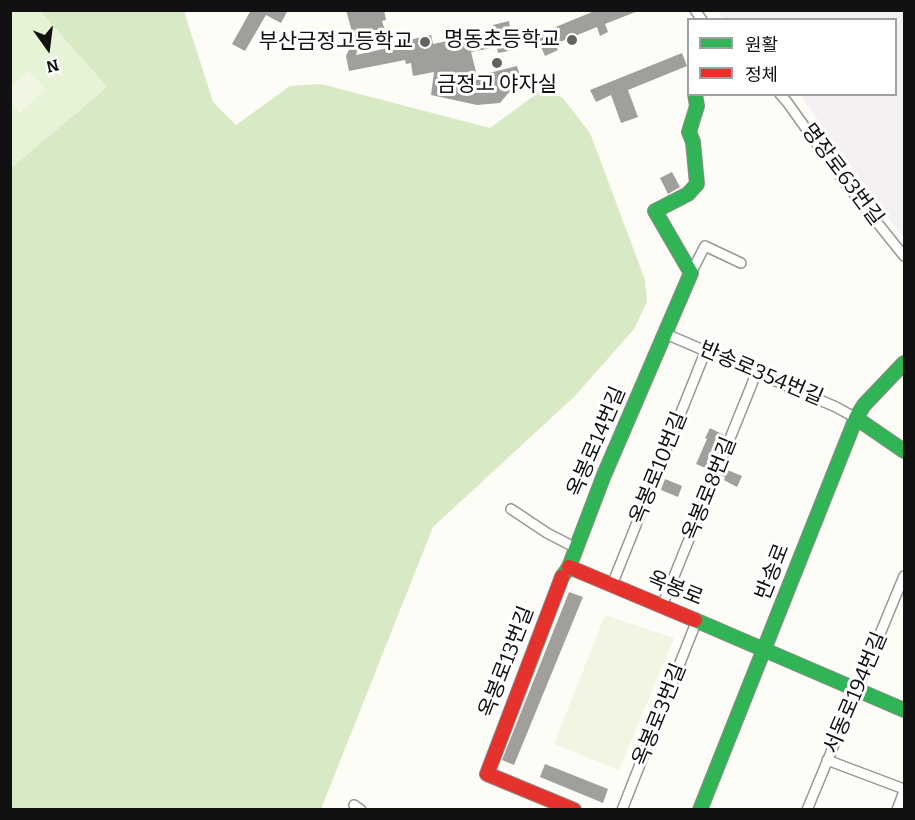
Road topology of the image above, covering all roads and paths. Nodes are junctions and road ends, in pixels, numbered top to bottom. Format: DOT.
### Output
graph roads {
  1 [pos="695,96"];
  2 [pos="782,96"];
  3 [pos="904,256"];
  4 [pos="741,263"];
  5 [pos="690,273"];
  6 [pos="666,334"];
  7 [pos="706,350"];
  8 [pos="904,363"];
  9 [pos="756,371"];
  10 [pos="856,418"];
  11 [pos="904,451"];
  12 [pos="511,509"];
  13 [pos="576,548"];
  14 [pos="569,567"];
  15 [pos="904,576"];
  16 [pos="612,585"];
  17 [pos="662,606"];
  18 [pos="697,621"];
  19 [pos="765,649"];
  20 [pos="857,689"];
  21 [pos="904,710"];
  22 [pos="827,760"];
  23 [pos="904,790"];
  24 [pos="572,809"];
  25 [pos="899,809"];
  26 [pos="622,810"];
  27 [pos="700,810"];
  28 [pos="807,810"];
  1 -- 5 [label="street"];
  2 -- 3 [label="street, 명장로63번길"];
  4 -- 5 [label="street"];
  5 -- 6 [label="street, 옥봉로14번길"];
  6 -- 7 [label="street, 반송로354번길"];
  6 -- 13 [label="street, 옥봉로14번길"];
  7 -- 9 [label="street, 반송로354번길"];
  7 -- 16 [label="street, 옥봉로10번길"];
  8 -- 10 [label="street, 반송로"];
  9 -- 10 [label="street, 반송로354번길"];
  9 -- 17 [label="street, 옥봉로8번길"];
  10 -- 11 [label="street"];
  10 -- 19 [label="street, 반송로"];
  12 -- 13 [label="street"];
  13 -- 14 [label="street, 옥봉로14번길"];
  14 -- 16 [label="street, 옥봉로"];
  14 -- 24 [label="street, 옥봉로13번길"];
  15 -- 20 [label="street, 서동로194번길"];
  16 -- 17 [label="street, 옥봉로"];
  17 -- 18 [label="street, 옥봉로"];
  18 -- 19 [label="street, 옥봉로"];
  18 -- 26 [label="street, 옥봉로3번길"];
  19 -- 20 [label="street, 옥봉로"];
  19 -- 27 [label="street, 반송로"];
  20 -- 21 [label="street, 옥봉로"];
  20 -- 22 [label="street, 서동로194번길"];
  22 -- 23 [label="street"];
  22 -- 28 [label="street, 서동로194번길"];
  23 -- 25 [label="street"];
}
